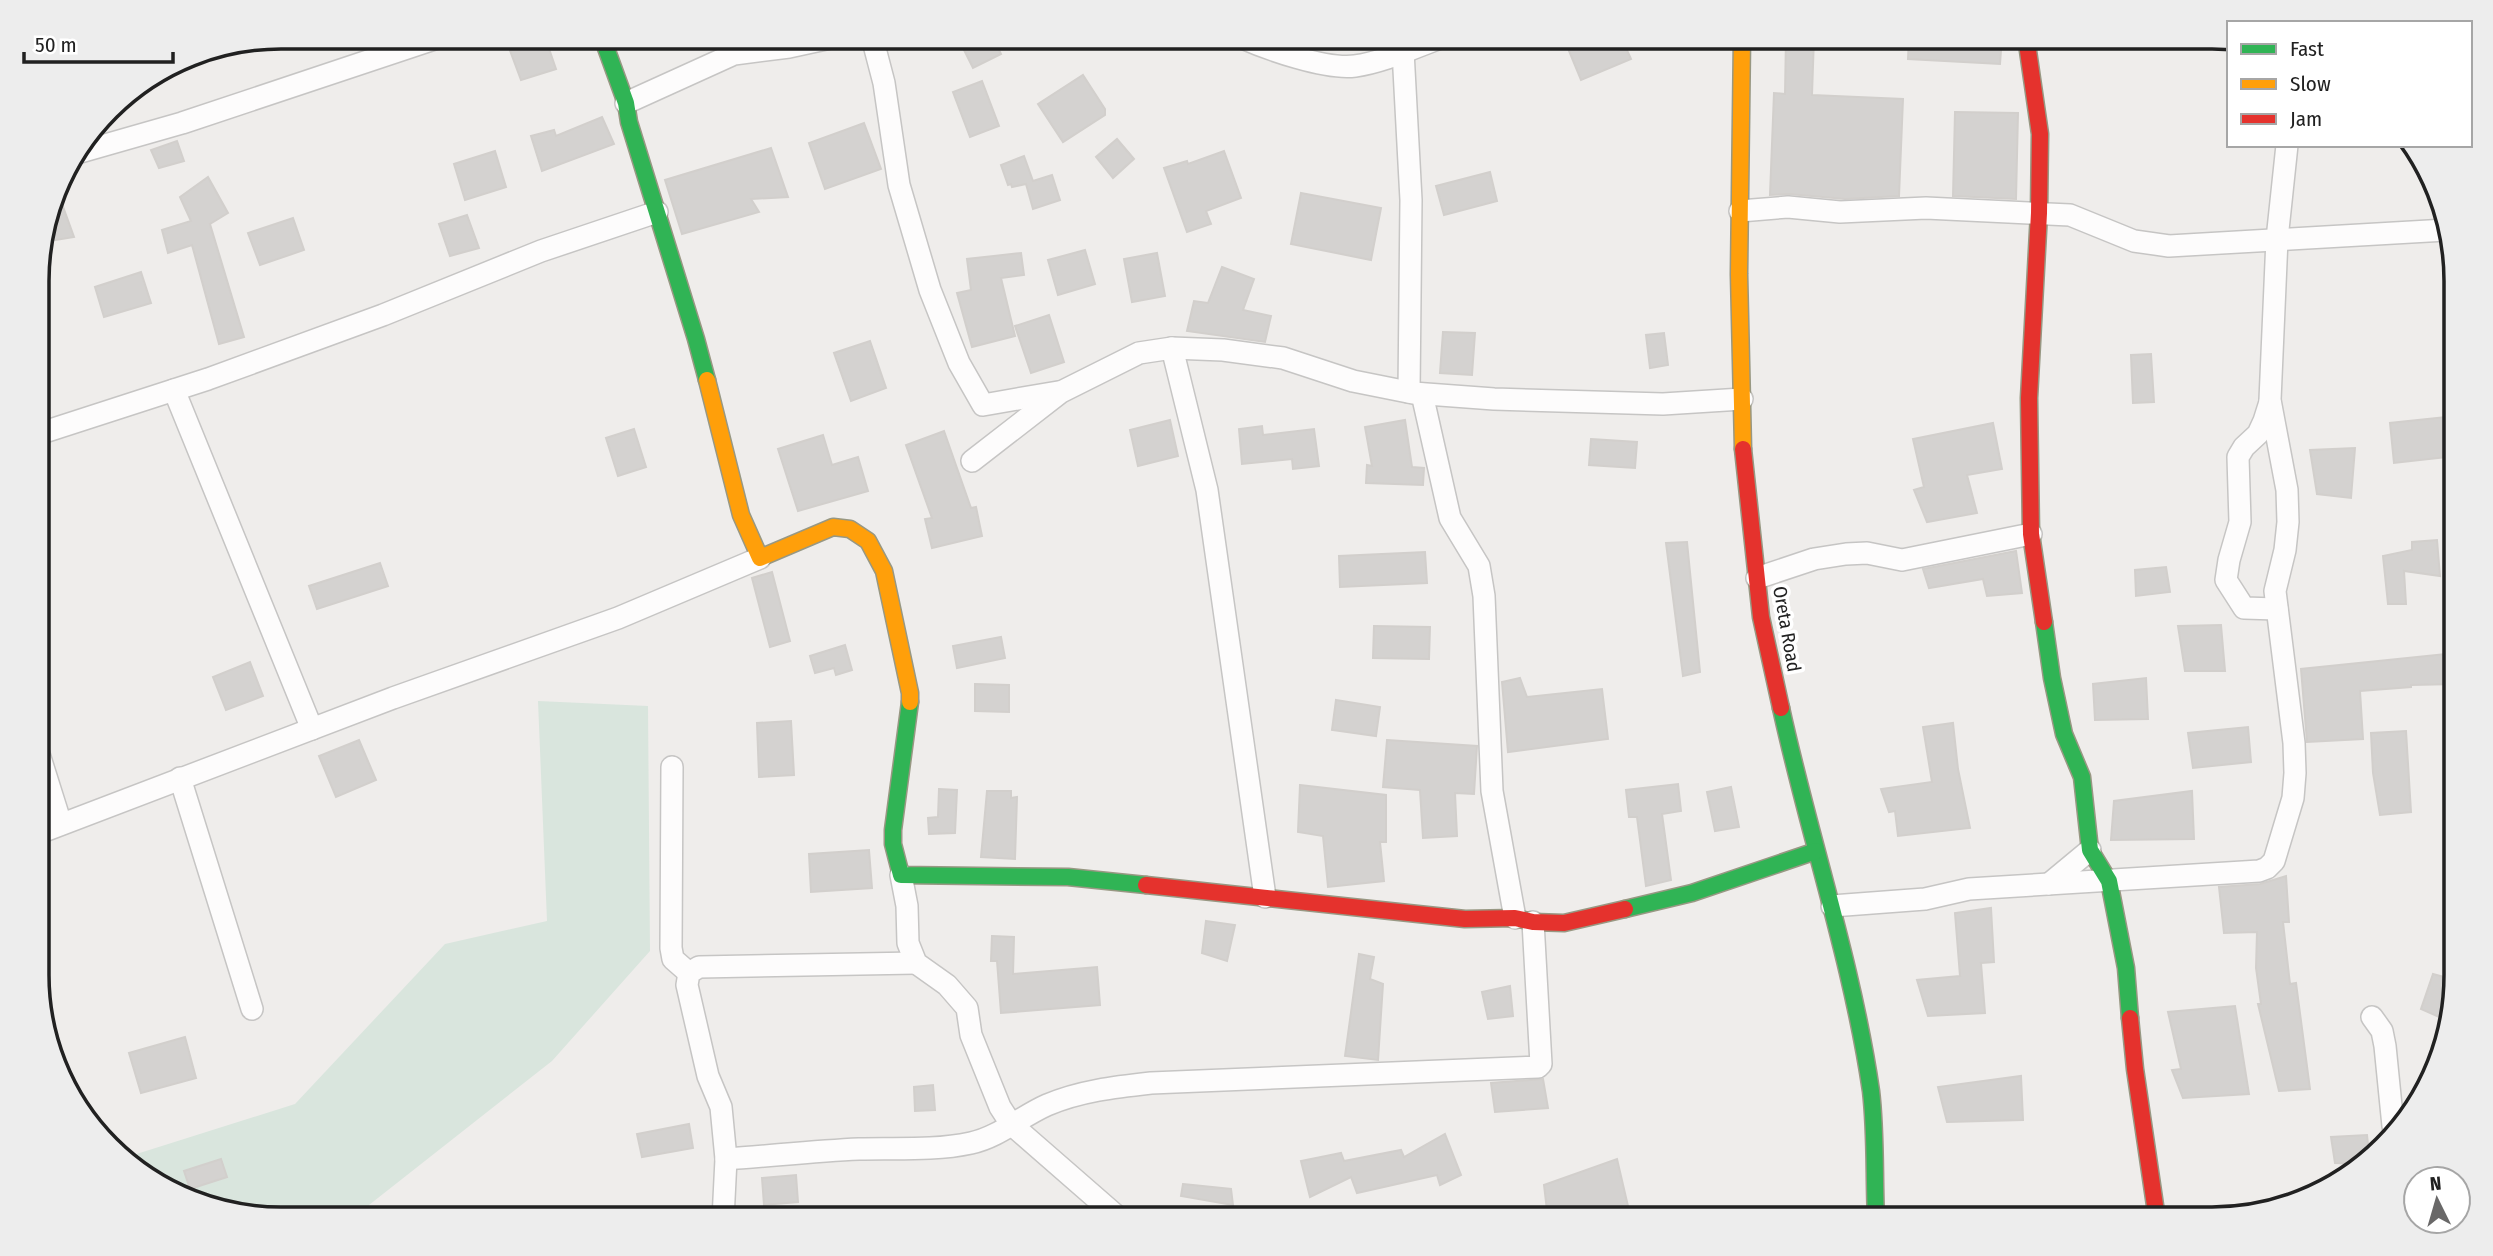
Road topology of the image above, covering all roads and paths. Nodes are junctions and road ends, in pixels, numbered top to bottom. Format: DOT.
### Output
graph roads {
  1 [pos="404,49"];
  2 [pos="606,49"];
  3 [pos="773,49"];
  4 [pos="875,49"];
  5 [pos="1271,49"];
  6 [pos="1410,49"];
  7 [pos="1742,49"];
  8 [pos="2028,49"];
  9 [pos="1404,51"];
  10 [pos="626,103"];
  11 [pos="2287,147"];
  12 [pos="91,149"];
  13 [pos="1740,211"];
  14 [pos="657,212"];
  15 [pos="2039,213"];
  16 [pos="2438,230"];
  17 [pos="2277,239"];
  18 [pos="1172,348"];
  19 [pos="174,390"];
  20 [pos="1061,392"];
  21 [pos="1416,393"];
  22 [pos="1742,399"];
  23 [pos="2270,400"];
  24 [pos="49,430"];
  25 [pos="972,461"];
  26 [pos="2031,534"];
  27 [pos="760,558"];
  28 [pos="1757,578"];
  29 [pos="2277,609"];
  30 [pos="312,729"];
  31 [pos="672,767"];
  32 [pos="180,778"];
  33 [pos="49,786"];
  34 [pos="61,824"];
  35 [pos="49,829"];
  36 [pos="2090,850"];
  37 [pos="1816,851"];
  38 [pos="901,875"];
  39 [pos="2109,881"];
  40 [pos="2049,884"];
  41 [pos="1265,897"];
  42 [pos="1832,906"];
  43 [pos="1524,920"];
  44 [pos="916,963"];
  45 [pos="689,973"];
  46 [pos="253,1009"];
  47 [pos="2372,1017"];
  48 [pos="2392,1121"];
  49 [pos="1011,1124"];
  50 [pos="726,1159"];
  51 [pos="724,1207"];
  52 [pos="1106,1207"];
  53 [pos="1876,1207"];
  54 [pos="2155,1207"];
  1 -- 12 [label="street"];
  2 -- 10 [label="street"];
  3 -- 10 [label="street"];
  4 -- 20 [label="street"];
  5 -- 9 [label="street"];
  6 -- 9 [label="street"];
  7 -- 13 [label="street, Oreta Road"];
  8 -- 15 [label="street"];
  9 -- 21 [label="street"];
  10 -- 14 [label="street"];
  11 -- 17 [label="street"];
  13 -- 15 [label="street"];
  13 -- 22 [label="street, Oreta Road"];
  14 -- 19 [label="street"];
  14 -- 27 [label="street"];
  15 -- 17 [label="street"];
  15 -- 26 [label="street"];
  16 -- 17 [label="street"];
  17 -- 23 [label="street"];
  18 -- 20 [label="street"];
  18 -- 21 [label="street"];
  18 -- 41 [label="street"];
  19 -- 24 [label="street"];
  19 -- 30 [label="street"];
  20 -- 25 [label="street"];
  21 -- 22 [label="street"];
  21 -- 43 [label="street"];
  22 -- 28 [label="street, Oreta Road"];
  23 -- 29 [label="street"];
  23 -- 29 [label="street"];
  26 -- 28 [label="street"];
  26 -- 36 [label="street"];
  27 -- 30 [label="street"];
  27 -- 38 [label="street"];
  28 -- 37 [label="street, Oreta Road"];
  29 -- 39 [label="street"];
  30 -- 32 [label="street"];
  31 -- 45 [label="street"];
  32 -- 34 [label="street"];
  32 -- 46 [label="street"];
  33 -- 34 [label="street"];
  34 -- 35 [label="street"];
  36 -- 39 [label="street"];
  36 -- 40 [label="street"];
  37 -- 42 [label="street, Oreta Road"];
  37 -- 43 [label="street"];
  38 -- 41 [label="street"];
  38 -- 44 [label="street"];
  39 -- 40 [label="street"];
  39 -- 54 [label="street"];
  40 -- 42 [label="street"];
  41 -- 43 [label="street"];
  42 -- 53 [label="street, Oreta Road"];
  43 -- 49 [label="street"];
  44 -- 45 [label="street"];
  44 -- 49 [label="street"];
  45 -- 50 [label="street"];
  47 -- 48 [label="street"];
  49 -- 50 [label="street"];
  49 -- 52 [label="street"];
  50 -- 51 [label="street"];
}
